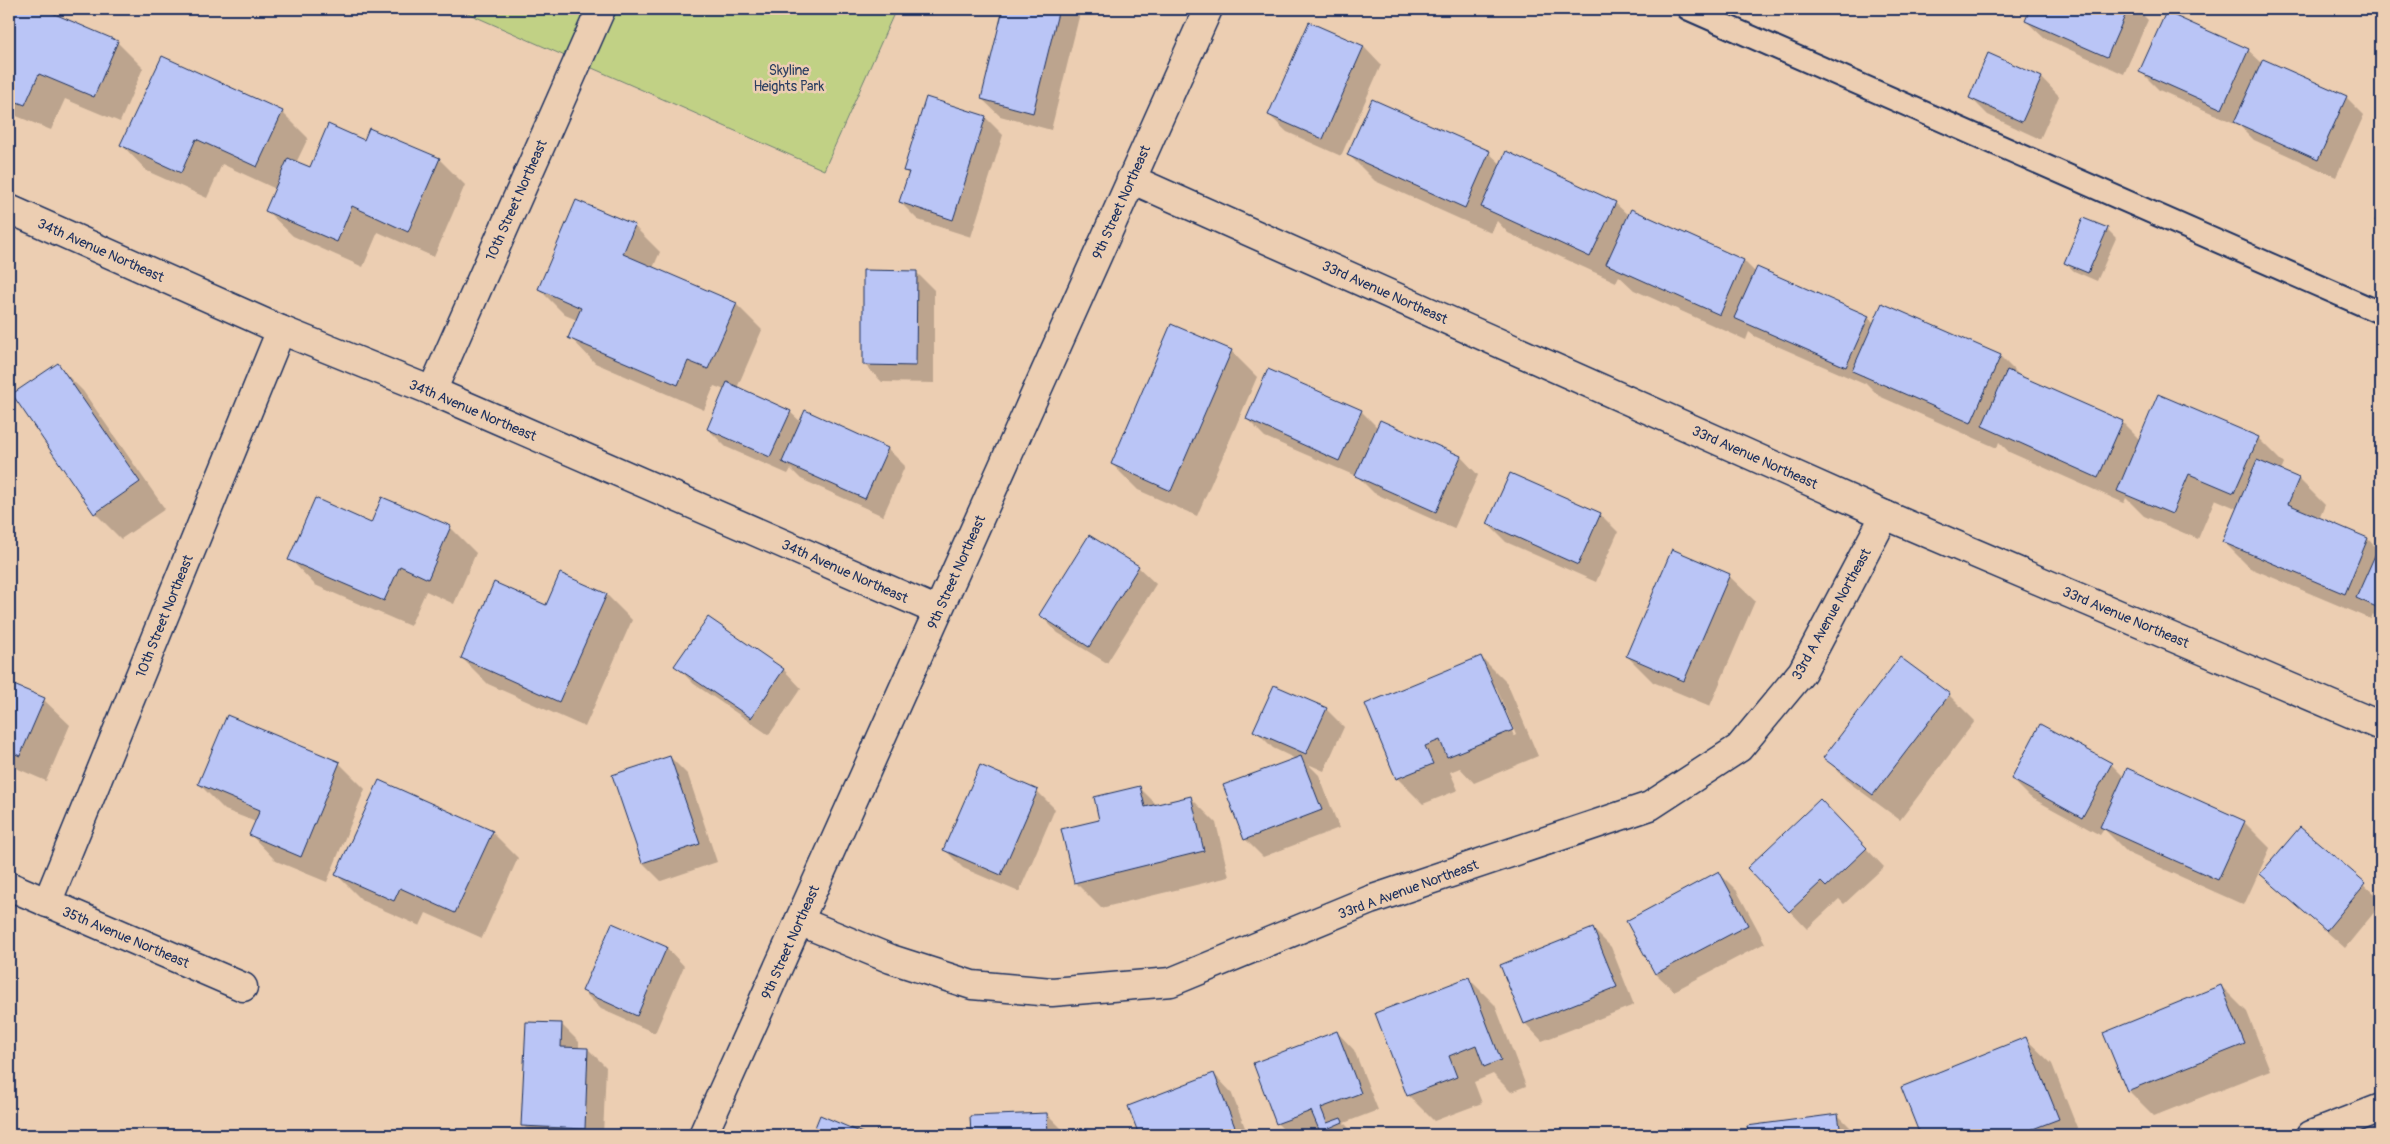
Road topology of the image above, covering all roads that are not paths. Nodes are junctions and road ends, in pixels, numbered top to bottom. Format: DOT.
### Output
graph roads {
  1 [pos="601,9"];
  2 [pos="1208,9"];
  3 [pos="1688,9"];
  4 [pos="1131,179"];
  5 [pos="9,209"];
  6 [pos="2381,313"];
  7 [pos="281,330"];
  8 [pos="432,391"];
  9 [pos="1885,515"];
  10 [pos="938,611"];
  11 [pos="2381,726"];
  12 [pos="9,886"];
  13 [pos="47,903"];
  14 [pos="799,921"];
  15 [pos="243,987"];
  16 [pos="2381,1108"];
  17 [pos="703,1135"];
  18 [pos="2310,1135"];
  1 -- 8 [label="street, 10th Street Northeast"];
  2 -- 4 [label="street, 9th Street Northeast"];
  3 -- 6 [label="lane"];
  4 -- 9 [label="street, 33rd Avenue Northeast"];
  4 -- 10 [label="street, 9th Street Northeast"];
  5 -- 7 [label="street, 34th Avenue Northeast"];
  7 -- 8 [label="street, 34th Avenue Northeast"];
  7 -- 13 [label="street, 10th Street Northeast"];
  8 -- 10 [label="street, 34th Avenue Northeast"];
  9 -- 11 [label="street, 33rd Avenue Northeast"];
  9 -- 14 [label="street, 33rd A Avenue Northeast"];
  10 -- 14 [label="street, 9th Street Northeast"];
  12 -- 13 [label="street, 35th Avenue Northeast"];
  13 -- 15 [label="street, 35th Avenue Northeast"];
  14 -- 17 [label="street, 9th Street Northeast"];
  16 -- 18 [label="street"];
}
